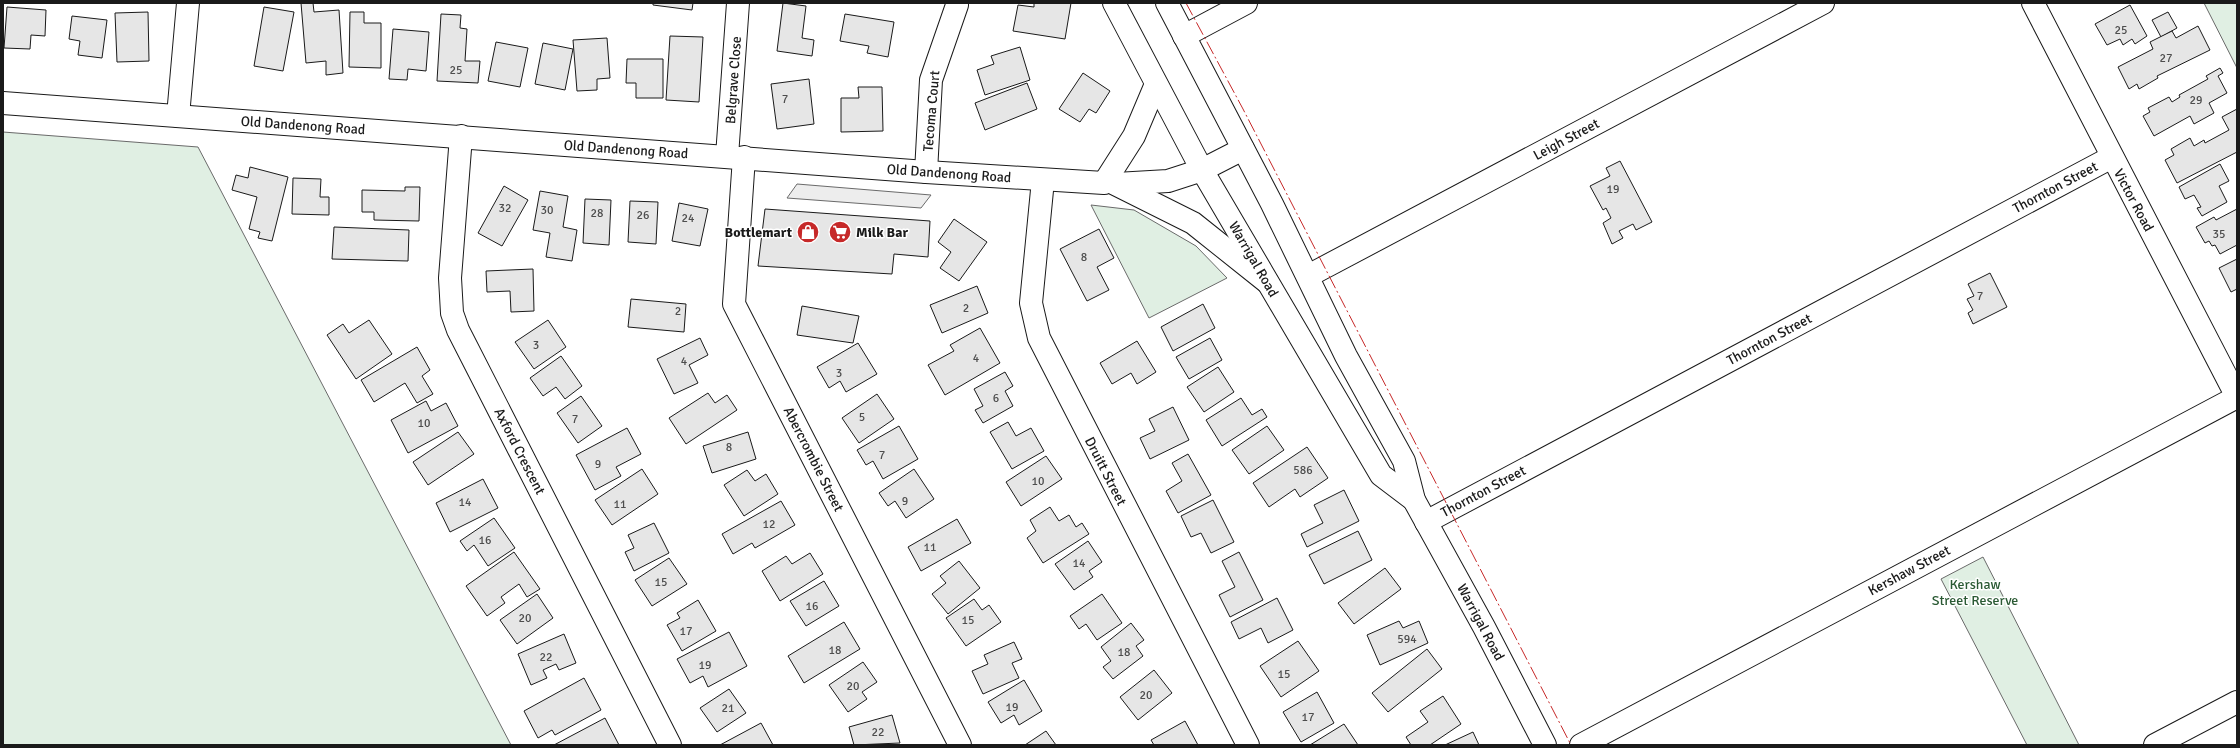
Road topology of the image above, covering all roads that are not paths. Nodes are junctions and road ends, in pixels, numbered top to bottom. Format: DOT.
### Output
graph roads {
  1 [pos="188,3"];
  2 [pos="738,3"];
  3 [pos="1114,3"];
  4 [pos="1167,3"];
  5 [pos="1246,3"];
  6 [pos="1823,3"];
  7 [pos="2033,3"];
  8 [pos="957,5"];
  9 [pos="1184,36"];
  10 [pos="1156,84"];
  11 [pos="3,103"];
  12 [pos="178,116"];
  13 [pos="461,136"];
  14 [pos="1243,149"];
  15 [pos="735,157"];
  16 [pos="2112,157"];
  17 [pos="1202,170"];
  18 [pos="926,172"];
  19 [pos="1043,180"];
  20 [pos="1109,183"];
  21 [pos="1308,276"];
  22 [pos="1268,283"];
  23 [pos="2237,397"];
  24 [pos="1414,500"];
  25 [pos="1426,522"];
  26 [pos="2237,702"];
  27 [pos="670,745"];
  28 [pos="960,745"];
  29 [pos="1248,745"];
  30 [pos="1544,745"];
  31 [pos="1582,745"];
  32 [pos="2155,745"];
  1 -- 12 [label="main road"];
  2 -- 15 [label="main road, Belgrave Close"];
  3 -- 10 [label="main road, Warrigal Road"];
  4 -- 9 [label="main road, Warrigal Road"];
  5 -- 9 [label="main road"];
  6 -- 21 [label="main road, Leigh Street"];
  7 -- 16 [label="main road, Victor Road"];
  8 -- 18 [label="main road, Tecoma Court"];
  9 -- 14 [label="main road, Warrigal Road"];
  10 -- 17 [label="main road, Warrigal Road"];
  10 -- 20 [label="main road"];
  11 -- 12 [label="main road, Old Dandenong Road"];
  12 -- 13 [label="main road, Old Dandenong Road"];
  13 -- 15 [label="main road, Old Dandenong Road"];
  13 -- 27 [label="main road, Axford Crescent"];
  14 -- 17 [label="main road, Old Dandenong Road"];
  14 -- 21 [label="main road, Warrigal Road"];
  15 -- 18 [label="main road, Old Dandenong Road"];
  15 -- 28 [label="main road, Abercrombie Street"];
  16 -- 23 [label="main road, Victor Road"];
  16 -- 25 [label="main road, Thornton Street"];
  17 -- 20 [label="main road, Old Dandenong Road"];
  17 -- 22 [label="main road, Warrigal Road"];
  18 -- 19 [label="main road, Old Dandenong Road"];
  19 -- 20 [label="main road, Old Dandenong Road"];
  19 -- 29 [label="main road, Druitt Street"];
  20 -- 22 [label="main road"];
  21 -- 24 [label="main road, Warrigal Road"];
  22 -- 24 [label="main road, Warrigal Road"];
  23 -- 31 [label="main road, Kershaw Street"];
  24 -- 25 [label="main road, Warrigal Road"];
  25 -- 30 [label="main road, Warrigal Road"];
  26 -- 32 [label="main road"];
}
